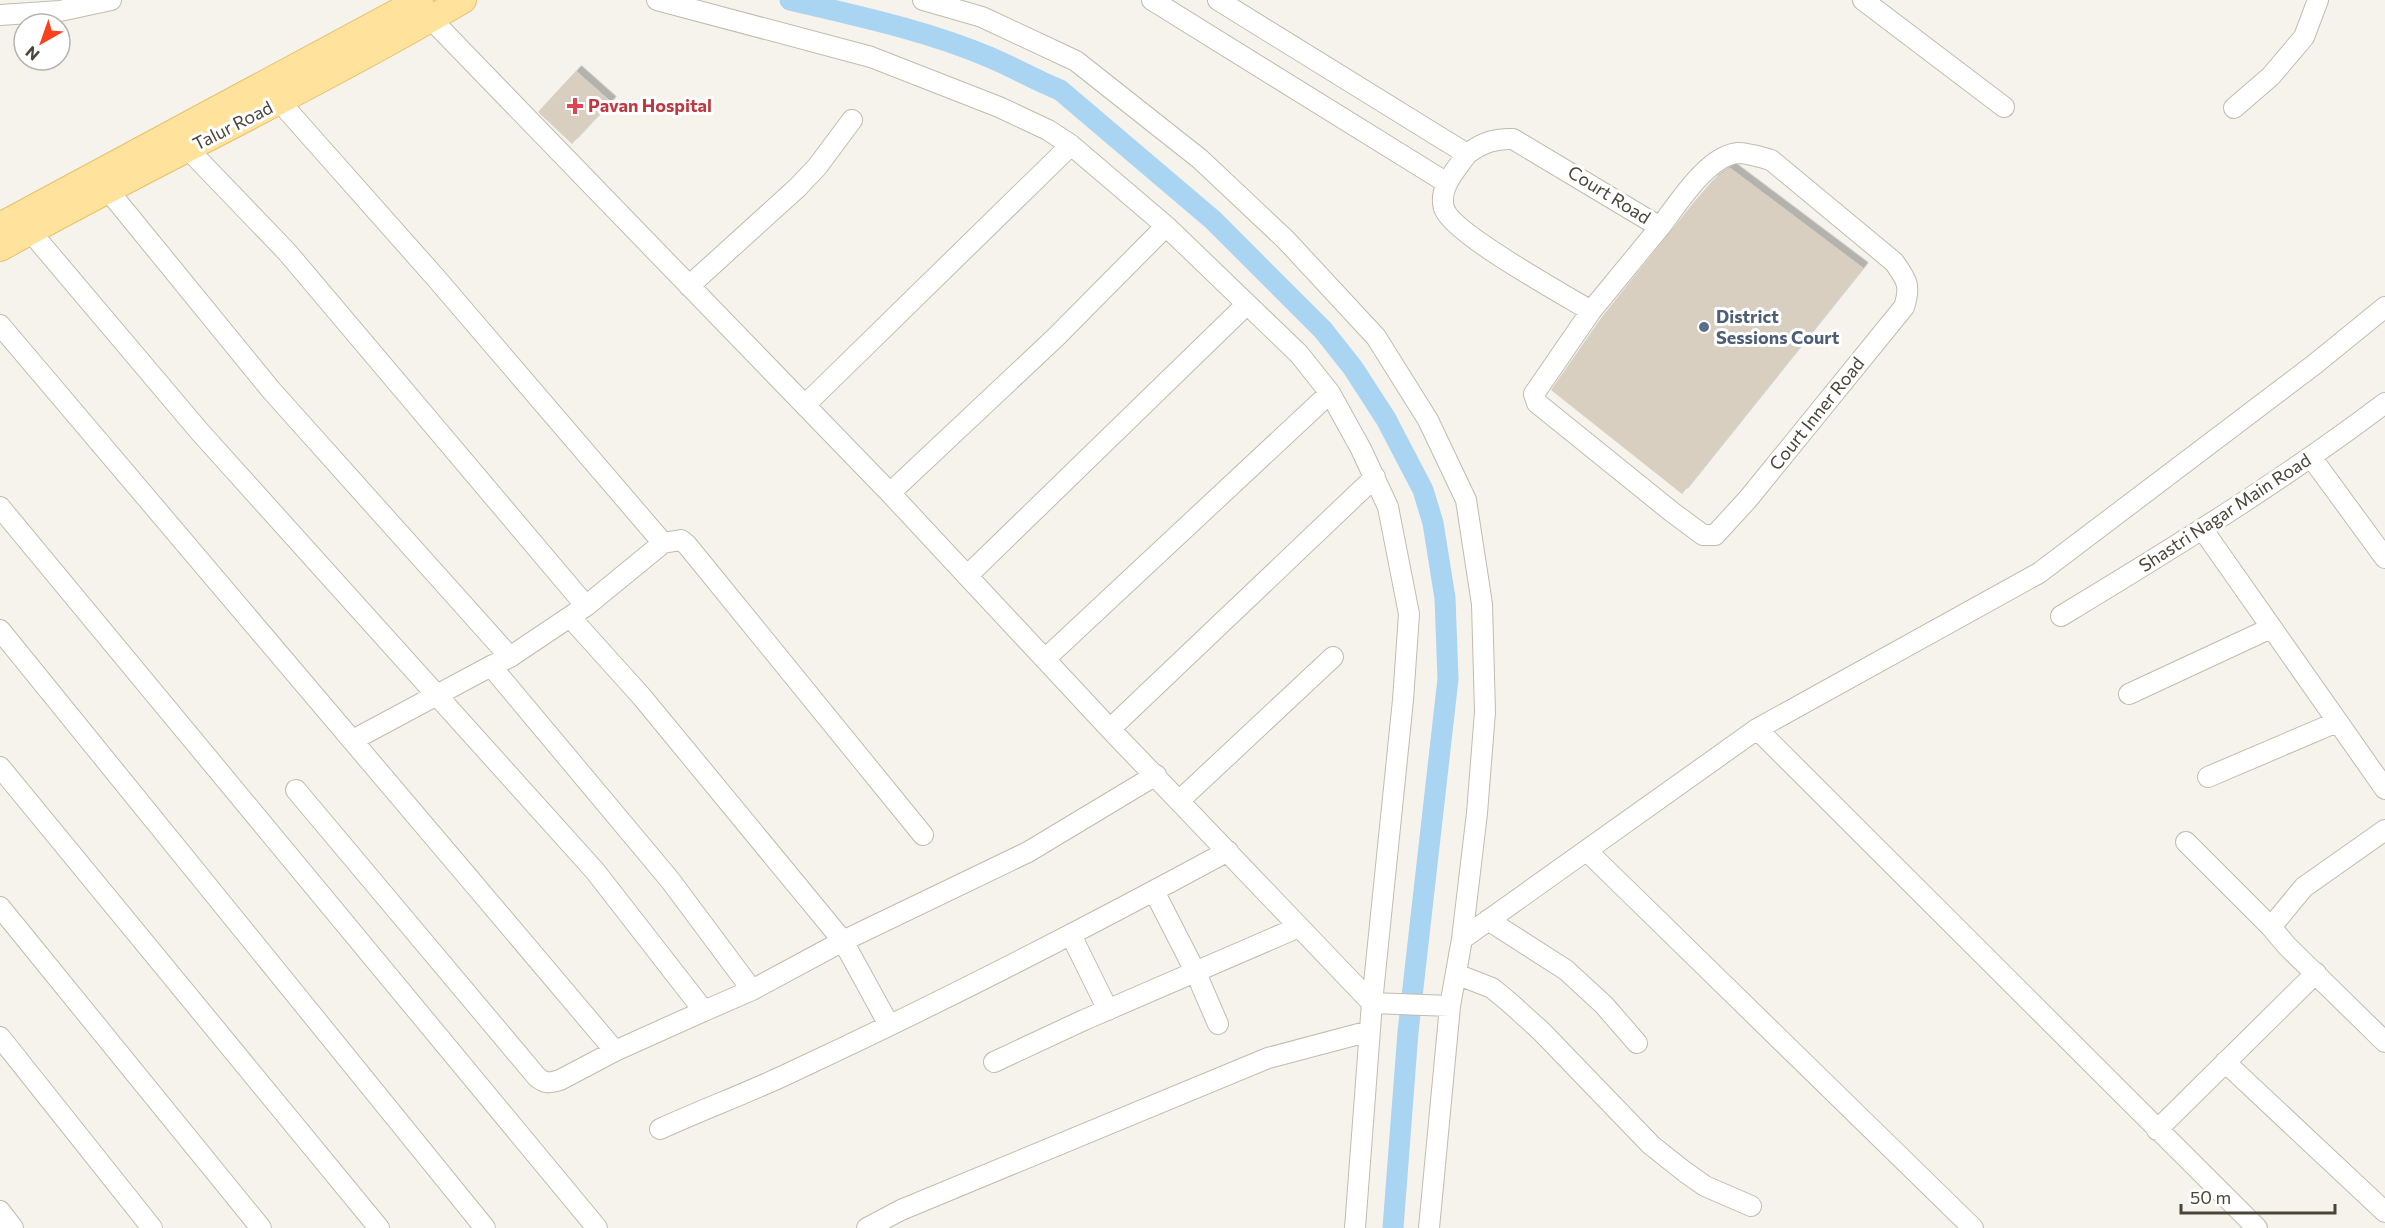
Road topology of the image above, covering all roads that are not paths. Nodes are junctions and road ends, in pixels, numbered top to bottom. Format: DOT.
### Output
graph roads {
  1 [pos="111,0"];
  2 [pos="463,0"];
  3 [pos="657,0"];
  4 [pos="923,0"];
  5 [pos="1152,0"];
  6 [pos="1218,0"];
  7 [pos="1863,0"];
  8 [pos="2318,0"];
  9 [pos="24,7"];
  10 [pos="426,10"];
  11 [pos="0,15"];
  12 [pos="280,102"];
  13 [pos="2004,107"];
  14 [pos="2234,108"];
  15 [pos="852,120"];
  16 [pos="1071,145"];
  17 [pos="189,149"];
  18 [pos="1467,154"];
  19 [pos="1447,183"];
  20 [pos="107,189"];
  21 [pos="0,226"];
  22 [pos="1166,226"];
  23 [pos="1660,227"];
  24 [pos="30,231"];
  25 [pos="0,248"];
  26 [pos="689,286"];
  27 [pos="1247,304"];
  28 [pos="2385,307"];
  29 [pos="1591,311"];
  30 [pos="0,325"];
  31 [pos="1330,393"];
  32 [pos="2385,403"];
  33 [pos="805,405"];
  34 [pos="2311,457"];
  35 [pos="1375,477"];
  36 [pos="890,493"];
  37 [pos="0,507"];
  38 [pos="2203,530"];
  39 [pos="663,543"];
  40 [pos="2385,558"];
  41 [pos="967,576"];
  42 [pos="578,612"];
  43 [pos="2061,616"];
  44 [pos="2271,628"];
  45 [pos="0,630"];
  46 [pos="510,657"];
  47 [pos="1333,657"];
  48 [pos="1045,659"];
  49 [pos="491,666"];
  50 [pos="2128,694"];
  51 [pos="436,695"];
  52 [pos="2337,722"];
  53 [pos="1110,729"];
  54 [pos="1757,729"];
  55 [pos="353,740"];
  56 [pos="0,767"];
  57 [pos="1156,775"];
  58 [pos="2208,777"];
  59 [pos="2385,789"];
  60 [pos="296,790"];
  61 [pos="1179,801"];
  62 [pos="2385,830"];
  63 [pos="923,835"];
  64 [pos="2186,842"];
  65 [pos="1228,851"];
  66 [pos="1587,851"];
  67 [pos="1154,891"];
  68 [pos="0,907"];
  69 [pos="1488,920"];
  70 [pos="1299,927"];
  71 [pos="2271,927"];
  72 [pos="1071,936"];
  73 [pos="1462,939"];
  74 [pos="843,941"];
  75 [pos="1196,972"];
  76 [pos="1456,974"];
  77 [pos="2316,974"];
  78 [pos="752,990"];
  79 [pos="1381,1003"];
  80 [pos="1442,1005"];
  81 [pos="1108,1010"];
  82 [pos="704,1011"];
  83 [pos="1218,1024"];
  84 [pos="889,1025"];
  85 [pos="1370,1031"];
  86 [pos="0,1037"];
  87 [pos="2385,1042"];
  88 [pos="1637,1043"];
  89 [pos="615,1052"];
  90 [pos="994,1062"];
  91 [pos="2225,1062"];
  92 [pos="660,1129"];
  93 [pos="2157,1130"];
  94 [pos="1751,1206"];
  95 [pos="0,1211"];
  96 [pos="2385,1212"];
  97 [pos="1430,1222"];
  98 [pos="13,1228"];
  99 [pos="152,1228"];
  100 [pos="261,1228"];
  101 [pos="379,1228"];
  102 [pos="485,1228"];
  103 [pos="597,1228"];
  104 [pos="867,1228"];
  105 [pos="1355,1228"];
  106 [pos="1446,1228"];
  107 [pos="1973,1228"];
  108 [pos="2257,1228"];
  1 -- 9 [label="street"];
  2 -- 10 [label="main road, Talur Road"];
  3 -- 16 [label="street"];
  4 -- 73 [label="street"];
  5 -- 19 [label="street"];
  6 -- 18 [label="street"];
  7 -- 13 [label="street"];
  8 -- 14 [label="street"];
  9 -- 11 [label="street"];
  10 -- 12 [label="main road, Talur Road"];
  10 -- 21 [label="main road, Talur Road"];
  10 -- 26 [label="street"];
  12 -- 17 [label="main road, Talur Road"];
  12 -- 39 [label="street"];
  15 -- 26 [label="street"];
  16 -- 22 [label="street"];
  16 -- 33 [label="street"];
  17 -- 20 [label="main road, Talur Road"];
  17 -- 42 [label="street"];
  18 -- 19 [label="street, Court Road"];
  18 -- 23 [label="street, Court Road"];
  19 -- 29 [label="street"];
  20 -- 24 [label="main road, Talur Road"];
  20 -- 46 [label="street"];
  22 -- 27 [label="street"];
  22 -- 36 [label="street"];
  23 -- 29 [label="street, Court Road"];
  23 -- 29 [label="street, Court Inner Road"];
  24 -- 25 [label="main road, Talur Road"];
  24 -- 51 [label="street"];
  26 -- 33 [label="street"];
  27 -- 31 [label="street"];
  27 -- 41 [label="street"];
  28 -- 54 [label="street"];
  30 -- 55 [label="street"];
  31 -- 35 [label="street"];
  31 -- 48 [label="street"];
  32 -- 34 [label="street, Shastri Nagar Main Road"];
  33 -- 36 [label="street"];
  34 -- 38 [label="street, Shastri Nagar Main Road"];
  34 -- 40 [label="street"];
  35 -- 53 [label="street"];
  35 -- 79 [label="street"];
  36 -- 41 [label="street"];
  37 -- 103 [label="street"];
  38 -- 43 [label="street, Shastri Nagar Main Road"];
  38 -- 44 [label="street"];
  39 -- 42 [label="street"];
  39 -- 63 [label="street"];
  41 -- 48 [label="street"];
  42 -- 46 [label="street"];
  42 -- 74 [label="street"];
  44 -- 50 [label="street"];
  44 -- 52 [label="street"];
  45 -- 102 [label="street"];
  46 -- 49 [label="street"];
  47 -- 61 [label="street"];
  48 -- 53 [label="street"];
  49 -- 51 [label="street"];
  49 -- 78 [label="street"];
  51 -- 55 [label="street"];
  51 -- 82 [label="street"];
  52 -- 58 [label="street"];
  52 -- 59 [label="street"];
  53 -- 57 [label="street"];
  54 -- 66 [label="street"];
  54 -- 93 [label="street"];
  55 -- 89 [label="street"];
  56 -- 101 [label="street"];
  57 -- 61 [label="street"];
  57 -- 74 [label="street"];
  60 -- 89 [label="street"];
  61 -- 65 [label="street"];
  62 -- 71 [label="street"];
  64 -- 71 [label="street"];
  65 -- 67 [label="street"];
  65 -- 70 [label="street"];
  66 -- 69 [label="street"];
  66 -- 107 [label="street"];
  67 -- 72 [label="street"];
  67 -- 75 [label="street"];
  68 -- 100 [label="street"];
  69 -- 73 [label="street"];
  69 -- 88 [label="street"];
  70 -- 75 [label="street"];
  70 -- 79 [label="street"];
  71 -- 77 [label="street"];
  72 -- 81 [label="street"];
  72 -- 84 [label="street"];
  73 -- 76 [label="street"];
  74 -- 78 [label="street"];
  74 -- 84 [label="street"];
  75 -- 81 [label="street"];
  75 -- 83 [label="street"];
  76 -- 80 [label="street"];
  76 -- 94 [label="street"];
  77 -- 87 [label="street"];
  77 -- 91 [label="street"];
  78 -- 82 [label="street"];
  79 -- 80 [label="street"];
  79 -- 85 [label="street"];
  80 -- 97 [label="street"];
  81 -- 90 [label="street"];
  82 -- 89 [label="street"];
  84 -- 92 [label="street"];
  85 -- 104 [label="street"];
  85 -- 105 [label="street"];
  86 -- 99 [label="street"];
  91 -- 93 [label="street"];
  91 -- 96 [label="street"];
  93 -- 108 [label="street"];
  95 -- 98 [label="street"];
  97 -- 106 [label="street"];
}
